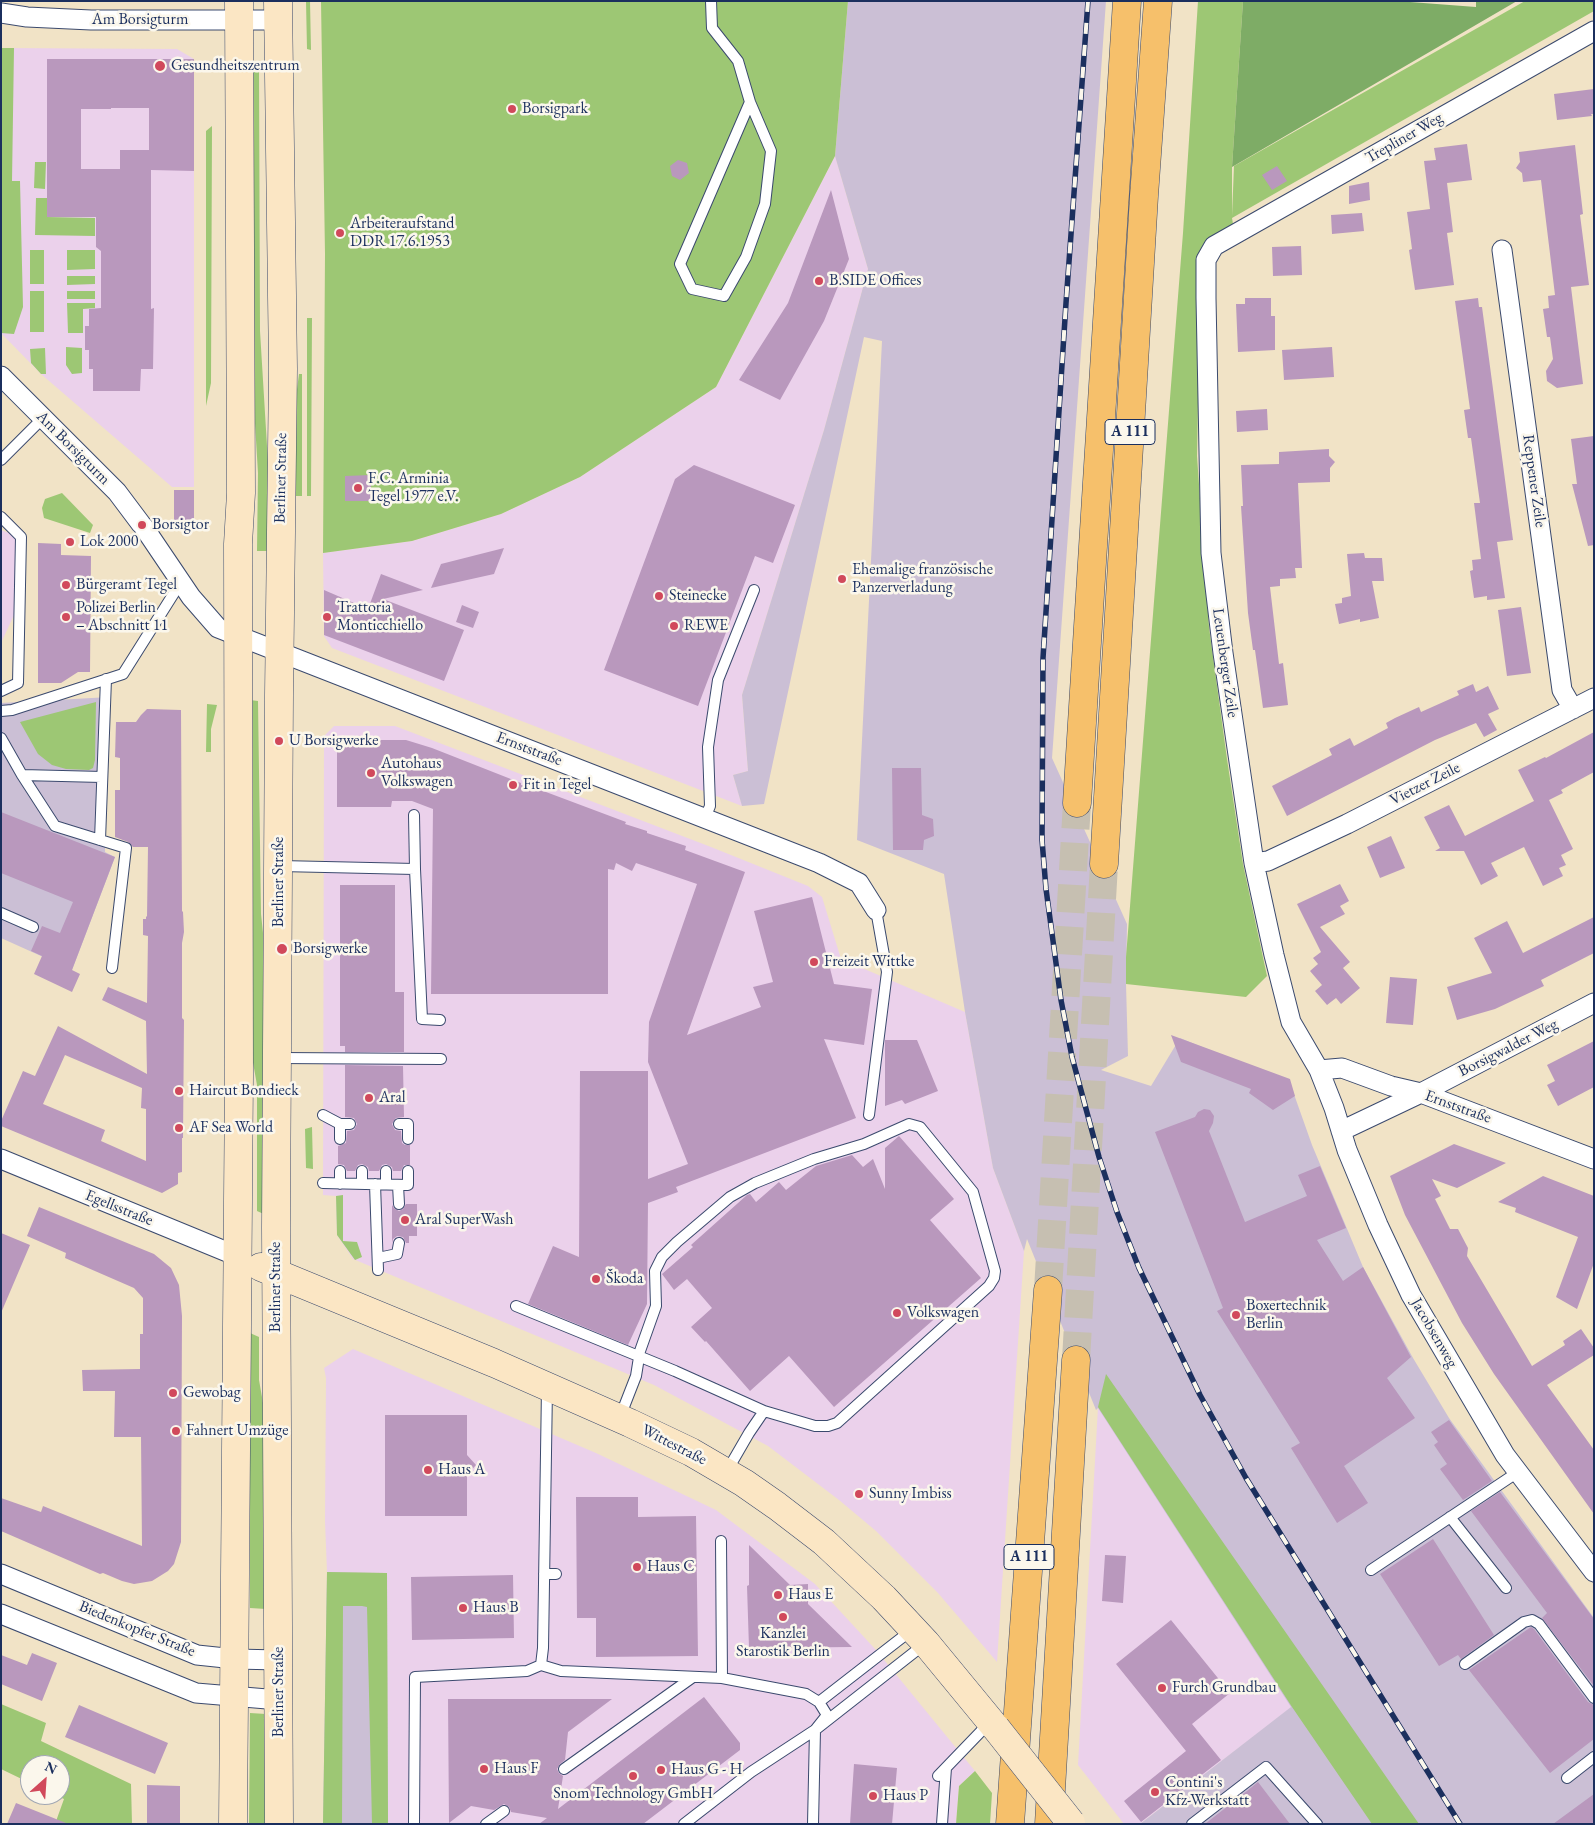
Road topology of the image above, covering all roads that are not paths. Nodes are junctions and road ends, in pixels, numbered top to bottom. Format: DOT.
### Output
graph roads {
  1 [pos="711,1"];
  2 [pos="1127,1"];
  3 [pos="1158,1"];
  4 [pos="240,11"];
  5 [pos="278,11"];
  6 [pos="1,13"];
  7 [pos="1594,31"];
  8 [pos="750,102"];
  9 [pos="1214,246"];
  10 [pos="1502,250"];
  11 [pos="1,376"];
  12 [pos="43,418"];
  13 [pos="1,460"];
  14 [pos="1,517"];
  15 [pos="181,582"];
  16 [pos="754,590"];
  17 [pos="238,635"];
  18 [pos="280,652"];
  19 [pos="106,679"];
  20 [pos="1,691"];
  21 [pos="1594,698"];
  22 [pos="1574,709"];
  23 [pos="1,711"];
  24 [pos="1,738"];
  25 [pos="22,775"];
  26 [pos="102,777"];
  27 [pos="1077,803"];
  28 [pos="414,815"];
  29 [pos="706,818"];
  30 [pos="100,840"];
  31 [pos="1254,863"];
  32 [pos="1104,864"];
  33 [pos="279,866"];
  34 [pos="415,869"];
  35 [pos="876,910"];
  36 [pos="1,913"];
  37 [pos="33,927"];
  38 [pos="112,968"];
  39 [pos="1594,1003"];
  40 [pos="440,1020"];
  41 [pos="278,1058"];
  42 [pos="440,1059"];
  43 [pos="1319,1070"];
  44 [pos="1421,1093"];
  45 [pos="323,1115"];
  46 [pos="869,1115"];
  47 [pos="398,1124"];
  48 [pos="1341,1131"];
  49 [pos="340,1139"];
  50 [pos="408,1139"];
  51 [pos="1,1159"];
  52 [pos="1594,1159"];
  53 [pos="340,1171"];
  54 [pos="362,1171"];
  55 [pos="386,1171"];
  56 [pos="408,1171"];
  57 [pos="323,1183"];
  58 [pos="340,1184"];
  59 [pos="362,1184"];
  60 [pos="375,1184"];
  61 [pos="386,1184"];
  62 [pos="398,1185"];
  63 [pos="400,1204"];
  64 [pos="400,1243"];
  65 [pos="237,1256"];
  66 [pos="378,1258"];
  67 [pos="378,1270"];
  68 [pos="277,1273"];
  69 [pos="1048,1290"];
  70 [pos="516,1306"];
  71 [pos="640,1356"];
  72 [pos="1076,1360"];
  73 [pos="547,1386"];
  74 [pos="764,1411"];
  75 [pos="619,1418"];
  76 [pos="726,1472"];
  77 [pos="1518,1472"];
  78 [pos="1450,1517"];
  79 [pos="721,1541"];
  80 [pos="1371,1570"];
  81 [pos="1594,1572"];
  82 [pos="1,1574"];
  83 [pos="544,1574"];
  84 [pos="556,1574"];
  85 [pos="1506,1588"];
  86 [pos="1,1614"];
  87 [pos="920,1636"];
  88 [pos="235,1659"];
  89 [pos="278,1660"];
  90 [pos="541,1664"];
  91 [pos="1465,1664"];
  92 [pos="693,1677"];
  93 [pos="722,1678"];
  94 [pos="234,1696"];
  95 [pos="1594,1698"];
  96 [pos="279,1700"];
  97 [pos="819,1702"];
  98 [pos="993,1725"];
  99 [pos="815,1730"];
  100 [pos="1594,1757"];
  101 [pos="946,1768"];
  102 [pos="564,1769"];
  103 [pos="938,1776"];
  104 [pos="1567,1778"];
  105 [pos="504,1811"];
  106 [pos="1064,1823"];
  107 [pos="233,1824"];
  108 [pos="279,1824"];
  109 [pos="414,1824"];
  110 [pos="486,1824"];
  111 [pos="684,1824"];
  112 [pos="813,1824"];
  113 [pos="942,1824"];
  114 [pos="1010,1824"];
  115 [pos="1192,1824"];
  116 [pos="1317,1824"];
  1 -- 8 [label="lane"];
  2 -- 27 [label="highway, A 111"];
  3 -- 32 [label="highway, A 111"];
  4 -- 5 [label="street, Am Borsigturm"];
  4 -- 6 [label="street, Am Borsigturm"];
  4 -- 17 [label="main road"];
  5 -- 18 [label="main road, Berliner Straße"];
  7 -- 9 [label="street, Trepliner Weg"];
  8 -- 8 [label="lane"];
  9 -- 31 [label="street, Leuenberger Zeile"];
  10 -- 22 [label="street, Reppener Zeile"];
  11 -- 12 [label="street, Am Borsigturm"];
  12 -- 13 [label="lane"];
  12 -- 15 [label="street, Am Borsigturm"];
  14 -- 20 [label="lane"];
  15 -- 17 [label="street, Am Borsigturm"];
  15 -- 19 [label="lane"];
  16 -- 29 [label="lane"];
  17 -- 18 [label="street, Am Borsigturm"];
  17 -- 65 [label="main road"];
  18 -- 29 [label="street, Ernststraße"];
  18 -- 33 [label="main road, Berliner Straße"];
  19 -- 23 [label="lane"];
  19 -- 26 [label="lane"];
  21 -- 22 [label="street, Vietzer Zeile"];
  22 -- 31 [label="street, Vietzer Zeile"];
  24 -- 25 [label="lane"];
  25 -- 26 [label="lane"];
  25 -- 30 [label="lane"];
  26 -- 30 [label="lane"];
  28 -- 34 [label="lane"];
  29 -- 35 [label="street, Ernststraße"];
  30 -- 38 [label="lane"];
  31 -- 43 [label="street, Leuenberger Zeile"];
  33 -- 34 [label="lane"];
  33 -- 41 [label="main road, Berliner Straße"];
  34 -- 40 [label="lane"];
  35 -- 46 [label="lane"];
  36 -- 37 [label="lane"];
  39 -- 44 [label="street, Borsigwalder Weg"];
  41 -- 42 [label="lane"];
  41 -- 68 [label="main road, Berliner Straße"];
  43 -- 44 [label="street, Ernststraße"];
  43 -- 48 [label="street, Jacobsenweg"];
  44 -- 48 [label="street, Borsigwalder Weg"];
  44 -- 52 [label="street, Ernststraße"];
  45 -- 49 [label="lane"];
  47 -- 50 [label="lane"];
  48 -- 77 [label="street, Jacobsenweg"];
  51 -- 65 [label="street, Egellsstraße"];
  53 -- 58 [label="lane"];
  54 -- 59 [label="lane"];
  55 -- 61 [label="lane"];
  56 -- 62 [label="lane"];
  57 -- 58 [label="lane"];
  58 -- 59 [label="lane"];
  59 -- 60 [label="lane"];
  60 -- 61 [label="lane"];
  60 -- 66 [label="lane"];
  61 -- 62 [label="lane"];
  62 -- 63 [label="lane"];
  64 -- 66 [label="lane"];
  65 -- 68 [label="main road, Wittestraße"];
  65 -- 88 [label="main road"];
  66 -- 67 [label="lane"];
  68 -- 73 [label="main road, Wittestraße"];
  68 -- 89 [label="main road, Berliner Straße"];
  69 -- 114 [label="highway, A 111"];
  70 -- 71 [label="lane"];
  71 -- 74 [label="lane"];
  71 -- 74 [label="lane"];
  71 -- 75 [label="lane"];
  72 -- 106 [label="highway, A 111"];
  73 -- 75 [label="main road, Wittestraße"];
  73 -- 83 [label="lane"];
  74 -- 76 [label="lane"];
  75 -- 76 [label="main road, Wittestraße"];
  76 -- 87 [label="main road, Wittestraße"];
  77 -- 78 [label="lane"];
  77 -- 81 [label="street, Jacobsenweg"];
  78 -- 80 [label="lane"];
  78 -- 85 [label="lane"];
  79 -- 93 [label="lane"];
  82 -- 88 [label="street, Biedenkopfer Straße"];
  83 -- 84 [label="lane"];
  83 -- 90 [label="lane"];
  86 -- 94 [label="street"];
  87 -- 97 [label="lane"];
  87 -- 98 [label="main road, Wittestraße"];
  87 -- 99 [label="lane"];
  88 -- 89 [label="street, Biedenkopfer Straße"];
  88 -- 94 [label="main road"];
  89 -- 96 [label="main road, Berliner Straße"];
  90 -- 92 [label="lane"];
  90 -- 109 [label="lane"];
  91 -- 95 [label="lane"];
  92 -- 93 [label="lane"];
  92 -- 102 [label="lane"];
  93 -- 97 [label="lane"];
  94 -- 96 [label="street"];
  94 -- 107 [label="main road"];
  96 -- 108 [label="main road, Berliner Straße"];
  97 -- 99 [label="lane"];
  98 -- 101 [label="lane"];
  98 -- 106 [label="main road, Wittestraße, bridge"];
  99 -- 111 [label="lane"];
  99 -- 112 [label="lane"];
  100 -- 104 [label="lane"];
  101 -- 103 [label="lane"];
  101 -- 113 [label="lane"];
  105 -- 110 [label="lane"];
  115 -- 116 [label="lane"];
}
